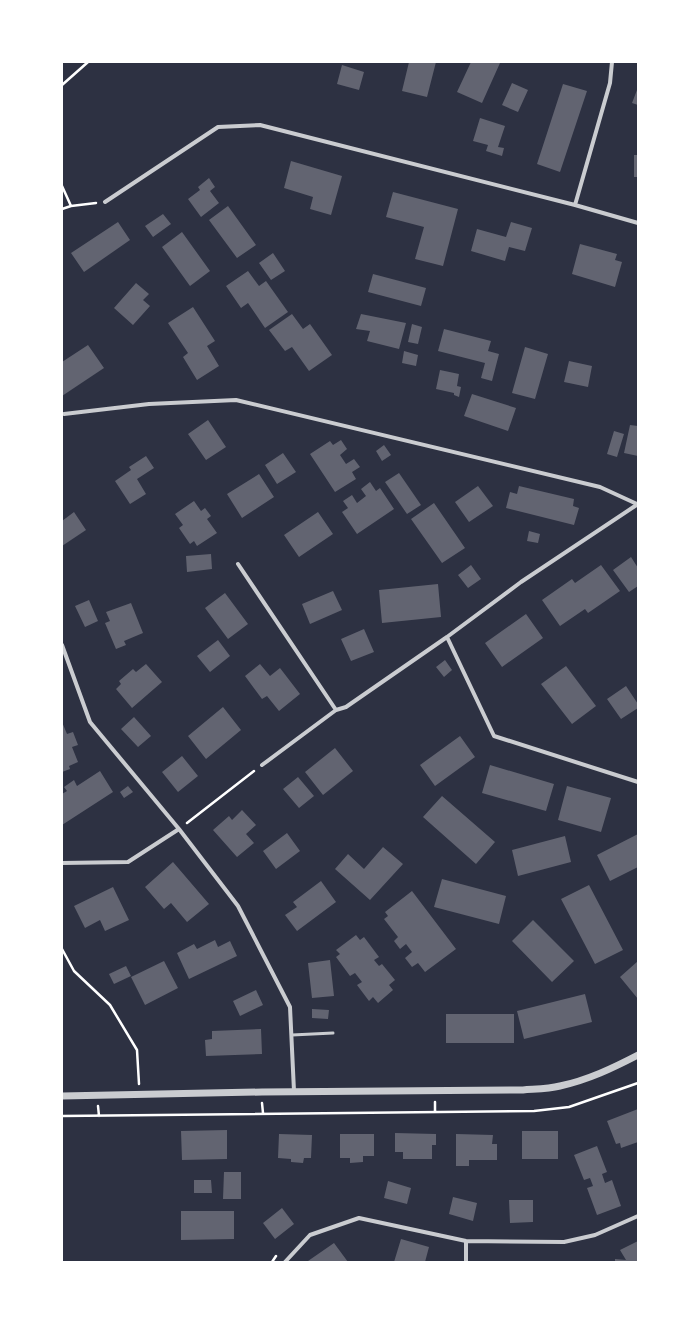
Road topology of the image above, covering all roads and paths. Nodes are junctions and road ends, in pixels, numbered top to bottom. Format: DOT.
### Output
graph roads {
  1 [pos="88,62"];
  2 [pos="612,62"];
  3 [pos="62,85"];
  4 [pos="62,186"];
  5 [pos="105,202"];
  6 [pos="575,205"];
  7 [pos="71,206"];
  8 [pos="62,209"];
  9 [pos="638,223"];
  10 [pos="64,414"];
  11 [pos="637,504"];
  12 [pos="238,564"];
  13 [pos="448,637"];
  14 [pos="62,645"];
  15 [pos="336,710"];
  16 [pos="262,765"];
  17 [pos="638,782"];
  18 [pos="179,830"];
  19 [pos="62,863"];
  20 [pos="62,949"];
  21 [pos="333,1033"];
  22 [pos="292,1036"];
  23 [pos="638,1055"];
  24 [pos="638,1083"];
  25 [pos="294,1091"];
  26 [pos="140,1094"];
  27 [pos="62,1096"];
  28 [pos="62,1116"];
  29 [pos="638,1216"];
  30 [pos="466,1241"];
  31 [pos="285,1262"];
  32 [pos="466,1262"];
  1 -- 3 [label="path"];
  2 -- 6 [label="street"];
  4 -- 7 [label="path"];
  5 -- 6 [label="street"];
  5 -- 7 [label="path"];
  6 -- 9 [label="street"];
  7 -- 8 [label="path"];
  10 -- 11 [label="street"];
  11 -- 13 [label="street"];
  12 -- 15 [label="street"];
  13 -- 15 [label="street"];
  13 -- 17 [label="street"];
  14 -- 18 [label="street"];
  15 -- 16 [label="street"];
  16 -- 18 [label="path"];
  18 -- 19 [label="street"];
  18 -- 22 [label="street"];
  20 -- 26 [label="path"];
  21 -- 22 [label="lane"];
  22 -- 25 [label="street"];
  23 -- 25 [label="street"];
  24 -- 28 [label="path"];
  25 -- 26 [label="street"];
  26 -- 27 [label="street"];
  29 -- 30 [label="street"];
  30 -- 31 [label="street"];
  30 -- 32 [label="street"];
}
